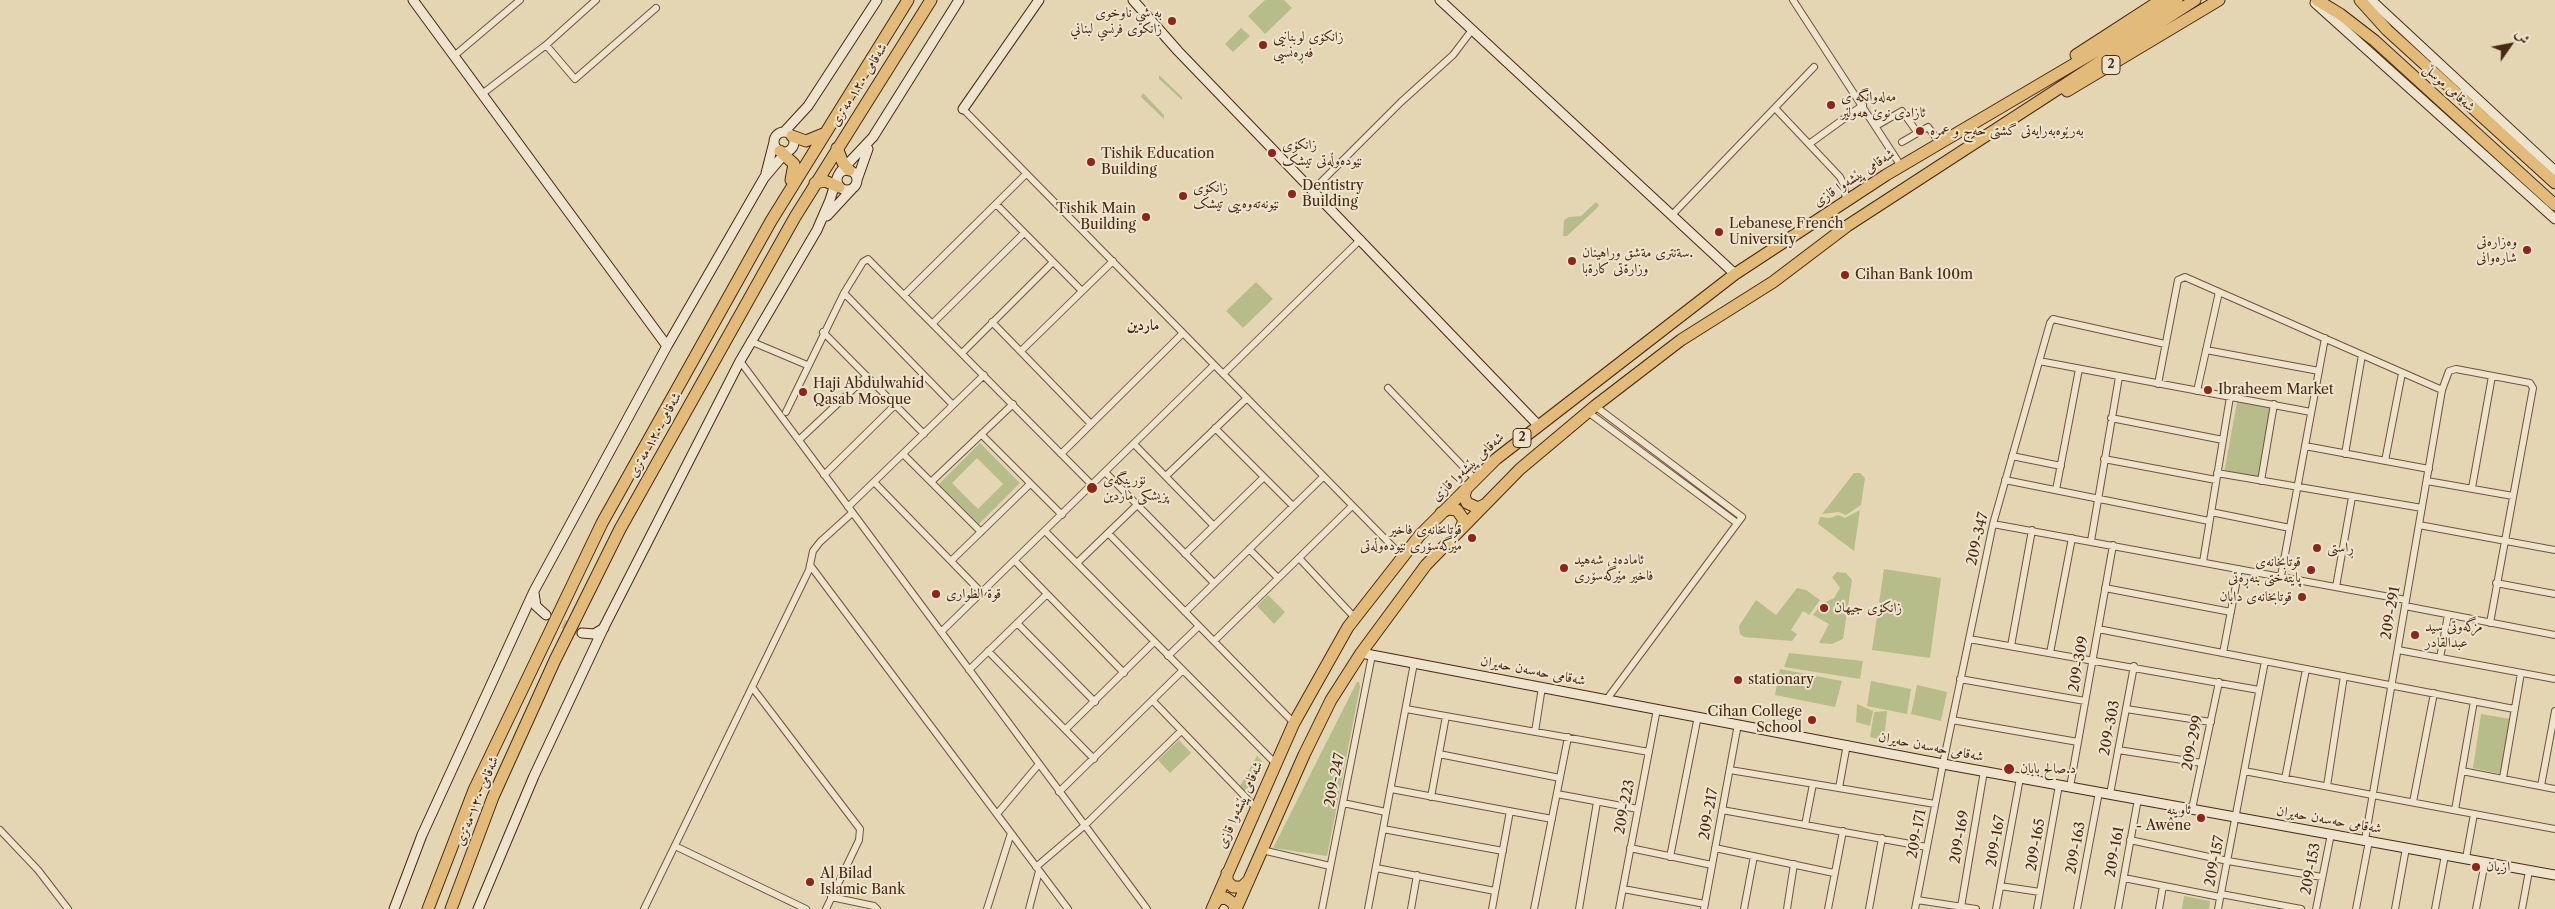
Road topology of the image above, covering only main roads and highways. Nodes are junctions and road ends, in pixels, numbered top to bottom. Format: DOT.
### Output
graph roads {
  1 [pos="908,0"];
  2 [pos="931,0"];
  3 [pos="2161,0"];
  4 [pos="2176,0"];
  5 [pos="2195,0"];
  6 [pos="2217,1"];
  7 [pos="2314,1"];
  8 [pos="2364,1"];
  9 [pos="1991,112"];
  10 [pos="2002,126"];
  11 [pos="823,134"];
  12 [pos="791,137"];
  13 [pos="836,148"];
  14 [pos="781,150"];
  15 [pos="815,183"];
  16 [pos="2555,183"];
  17 [pos="786,195"];
  18 [pos="2555,205"];
  19 [pos="1472,483"];
  20 [pos="1485,504"];
  21 [pos="1439,514"];
  22 [pos="1461,528"];
  23 [pos="1227,871"];
  24 [pos="1249,880"];
  25 [pos="1213,907"];
  26 [pos="428,909"];
  27 [pos="451,909"];
  28 [pos="1236,909"];
  1 -- 11 [label="highway, شەقامی ١٢٠ مەتری"];
  2 -- 13 [label="highway, شەقامی ١٢٠ مەتری"];
  3 -- 9 [label="highway, شەقامی پێشەوا قازی / 2"];
  4 -- 9 [label="highway, شەقامی پێشەوا قازی"];
  5 -- 10 [label="highway"];
  6 -- 10 [label="highway, 2"];
  7 -- 18 [label="highway, شەقامی موسڵ"];
  8 -- 16 [label="highway, شەقامی موسڵ"];
  9 -- 19 [label="highway, شەقامی پێشەوا قازی / 2"];
  10 -- 20 [label="highway, 2"];
  11 -- 12 [label="highway"];
  11 -- 17 [label="highway, شەقامی ١٢٠ مەتری"];
  13 -- 15 [label="highway, شەقامی ١٢٠ مەتری"];
  13 -- 15 [label="highway"];
  14 -- 17 [label="highway"];
  15 -- 27 [label="highway, شەقامی ١٢٠ مەتری"];
  17 -- 26 [label="highway, شەقامی ١٢٠ مەتری"];
  19 -- 20 [label="highway"];
  19 -- 21 [label="highway, شەقامی پێشەوا قازی / 2"];
  20 -- 22 [label="highway, 2"];
  21 -- 22 [label="highway"];
  21 -- 23 [label="highway, شەقامی پێشەوا قازی / 2"];
  22 -- 24 [label="highway, 2"];
  23 -- 24 [label="highway"];
  23 -- 25 [label="highway, شەقامی پێشەوا قازی / 2"];
  24 -- 28 [label="highway, 2"];
  25 -- 28 [label="highway"];
}
